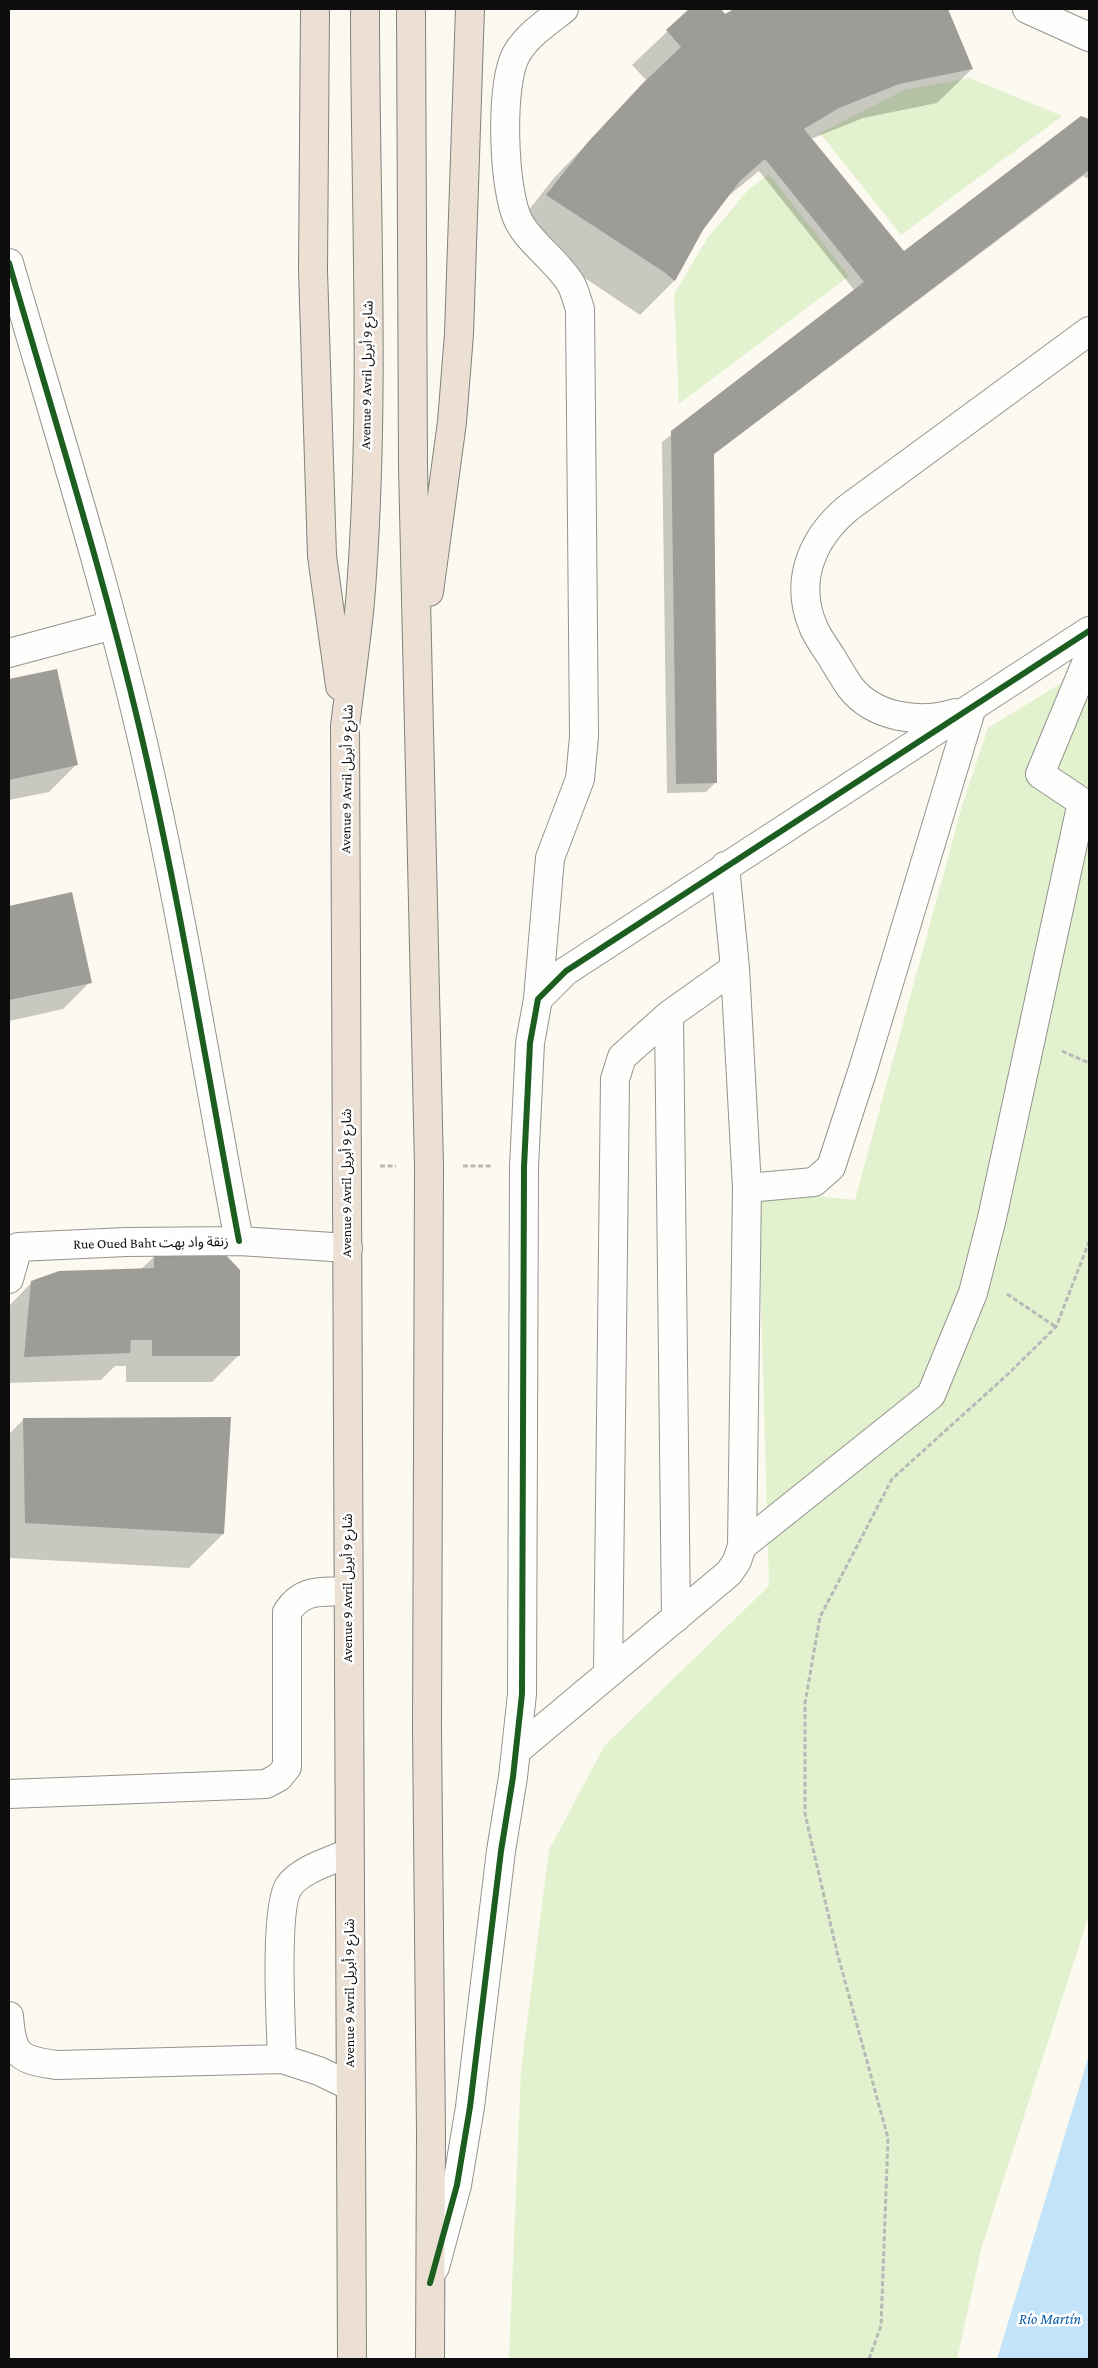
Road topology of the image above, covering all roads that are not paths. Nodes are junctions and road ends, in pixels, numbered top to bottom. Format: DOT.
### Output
graph roads {
  1 [pos="315,9"];
  2 [pos="365,9"];
  3 [pos="411,9"];
  4 [pos="470,9"];
  5 [pos="564,9"];
  6 [pos="1027,9"];
  7 [pos="1089,37"];
  8 [pos="9,263"];
  9 [pos="1089,331"];
  10 [pos="113,625"];
  11 [pos="1089,630"];
  12 [pos="9,653"];
  13 [pos="1089,656"];
  14 [pos="418,678"];
  15 [pos="972,707"];
  16 [pos="345,726"];
  17 [pos="725,866"];
  18 [pos="735,968"];
  19 [pos="538,1000"];
  20 [pos="669,1015"];
  21 [pos="747,1188"];
  22 [pos="13,1236"];
  23 [pos="239,1241"];
  24 [pos="348,1248"];
  25 [pos="9,1280"];
  26 [pos="742,1546"];
  27 [pos="348,1591"];
  28 [pos="676,1618"];
  29 [pos="608,1672"];
  30 [pos="516,1751"];
  31 [pos="9,1794"];
  32 [pos="349,1853"];
  33 [pos="9,2016"];
  34 [pos="282,2059"];
  35 [pos="350,2086"];
  36 [pos="430,2283"];
  37 [pos="352,2359"];
  38 [pos="430,2359"];
  1 -- 16 [label="highway"];
  2 -- 16 [label="highway, Avenue 9 Avril شارع 9 أبريل"];
  3 -- 14 [label="highway"];
  4 -- 14 [label="highway"];
  5 -- 19 [label="street"];
  6 -- 7 [label="street"];
  8 -- 10 [label="street"];
  9 -- 15 [label="street"];
  10 -- 12 [label="street"];
  10 -- 23 [label="street"];
  11 -- 15 [label="street"];
  13 -- 26 [label="street"];
  14 -- 36 [label="highway"];
  15 -- 17 [label="street"];
  15 -- 21 [label="street"];
  16 -- 24 [label="highway, Avenue 9 Avril شارع 9 أبريل"];
  17 -- 18 [label="street"];
  17 -- 19 [label="street"];
  18 -- 20 [label="street"];
  18 -- 21 [label="street"];
  19 -- 30 [label="street"];
  20 -- 28 [label="street"];
  20 -- 29 [label="street"];
  21 -- 26 [label="street"];
  22 -- 23 [label="street, Rue Oued Baht زنقة واد بهت"];
  22 -- 25 [label="street, Rue Oued Baht زنقة واد بهت"];
  23 -- 24 [label="street, Rue Oued Baht زنقة واد بهت"];
  24 -- 27 [label="highway, Avenue 9 Avril شارع 9 أبريل"];
  26 -- 28 [label="street"];
  27 -- 31 [label="street"];
  27 -- 32 [label="highway, Avenue 9 Avril شارع 9 أبريل"];
  28 -- 29 [label="street"];
  29 -- 30 [label="street"];
  30 -- 36 [label="street"];
  32 -- 34 [label="street"];
  32 -- 35 [label="highway, Avenue 9 Avril شارع 9 أبريل"];
  33 -- 34 [label="street"];
  34 -- 35 [label="street"];
  35 -- 37 [label="highway, Avenue 9 Avril شارع 9 أبريل"];
  36 -- 38 [label="highway"];
}
